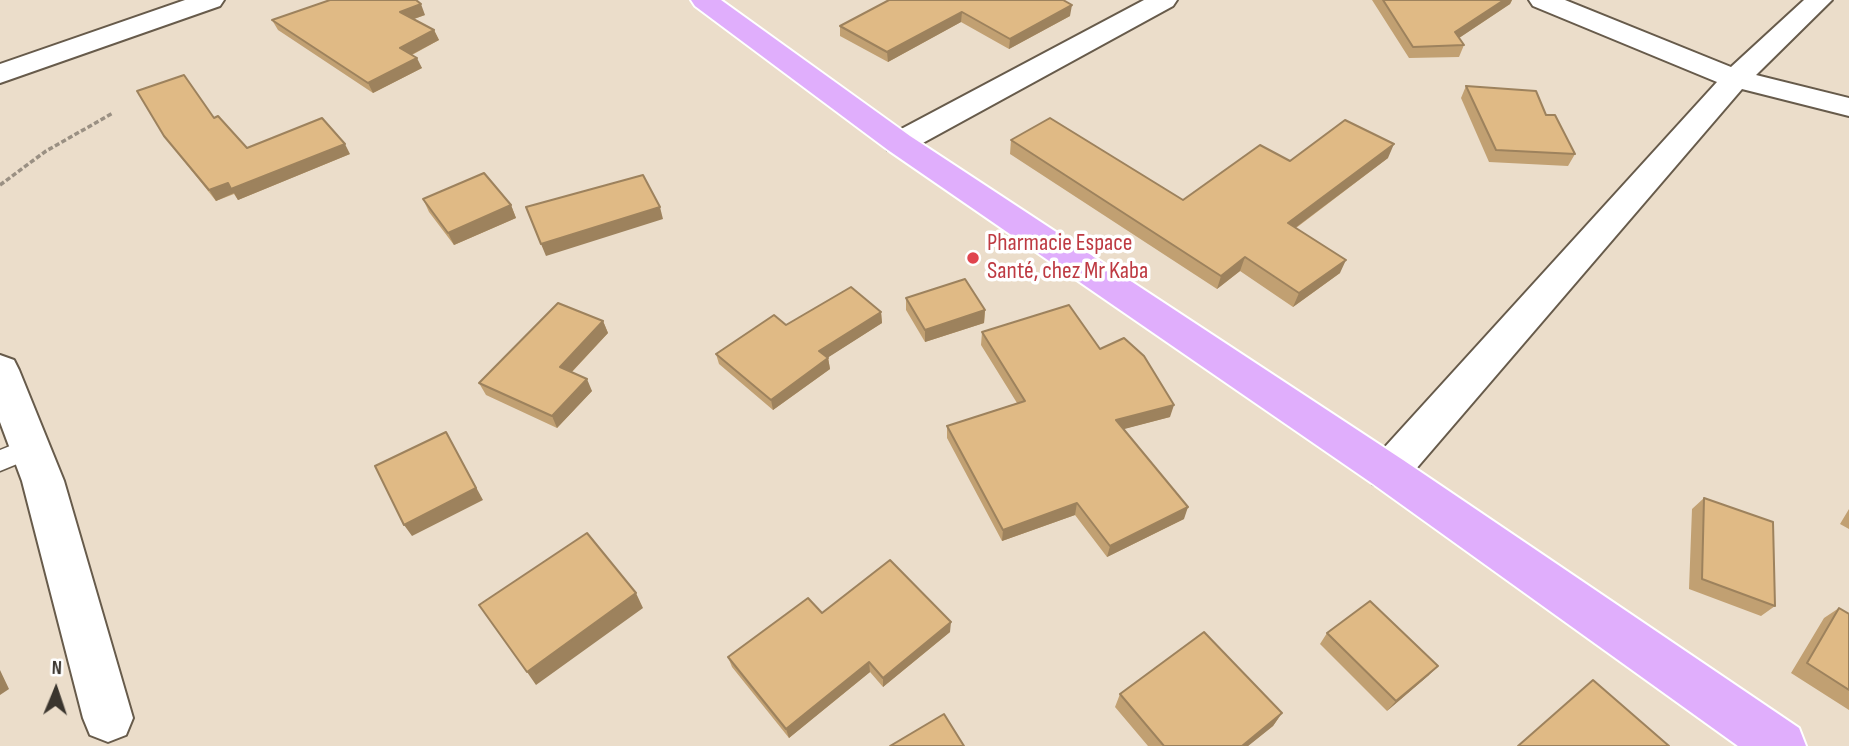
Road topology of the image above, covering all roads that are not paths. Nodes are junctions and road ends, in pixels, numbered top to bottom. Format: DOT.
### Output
graph roads {
  1 [pos="211,0"];
  2 [pos="704,0"];
  3 [pos="1164,0"];
  4 [pos="1542,0"];
  5 [pos="1819,0"];
  6 [pos="0,74"];
  7 [pos="1735,79"];
  8 [pos="1849,107"];
  9 [pos="899,143"];
  10 [pos="0,370"];
  11 [pos="15,454"];
  12 [pos="1388,472"];
  13 [pos="108,718"];
  14 [pos="1781,746"];
  1 -- 6 [label="street"];
  2 -- 9 [label="highway"];
  3 -- 9 [label="street"];
  4 -- 7 [label="street"];
  5 -- 7 [label="street"];
  7 -- 8 [label="street"];
  7 -- 12 [label="street"];
  9 -- 12 [label="highway"];
  10 -- 11 [label="street"];
  11 -- 13 [label="street"];
  12 -- 14 [label="highway"];
}
